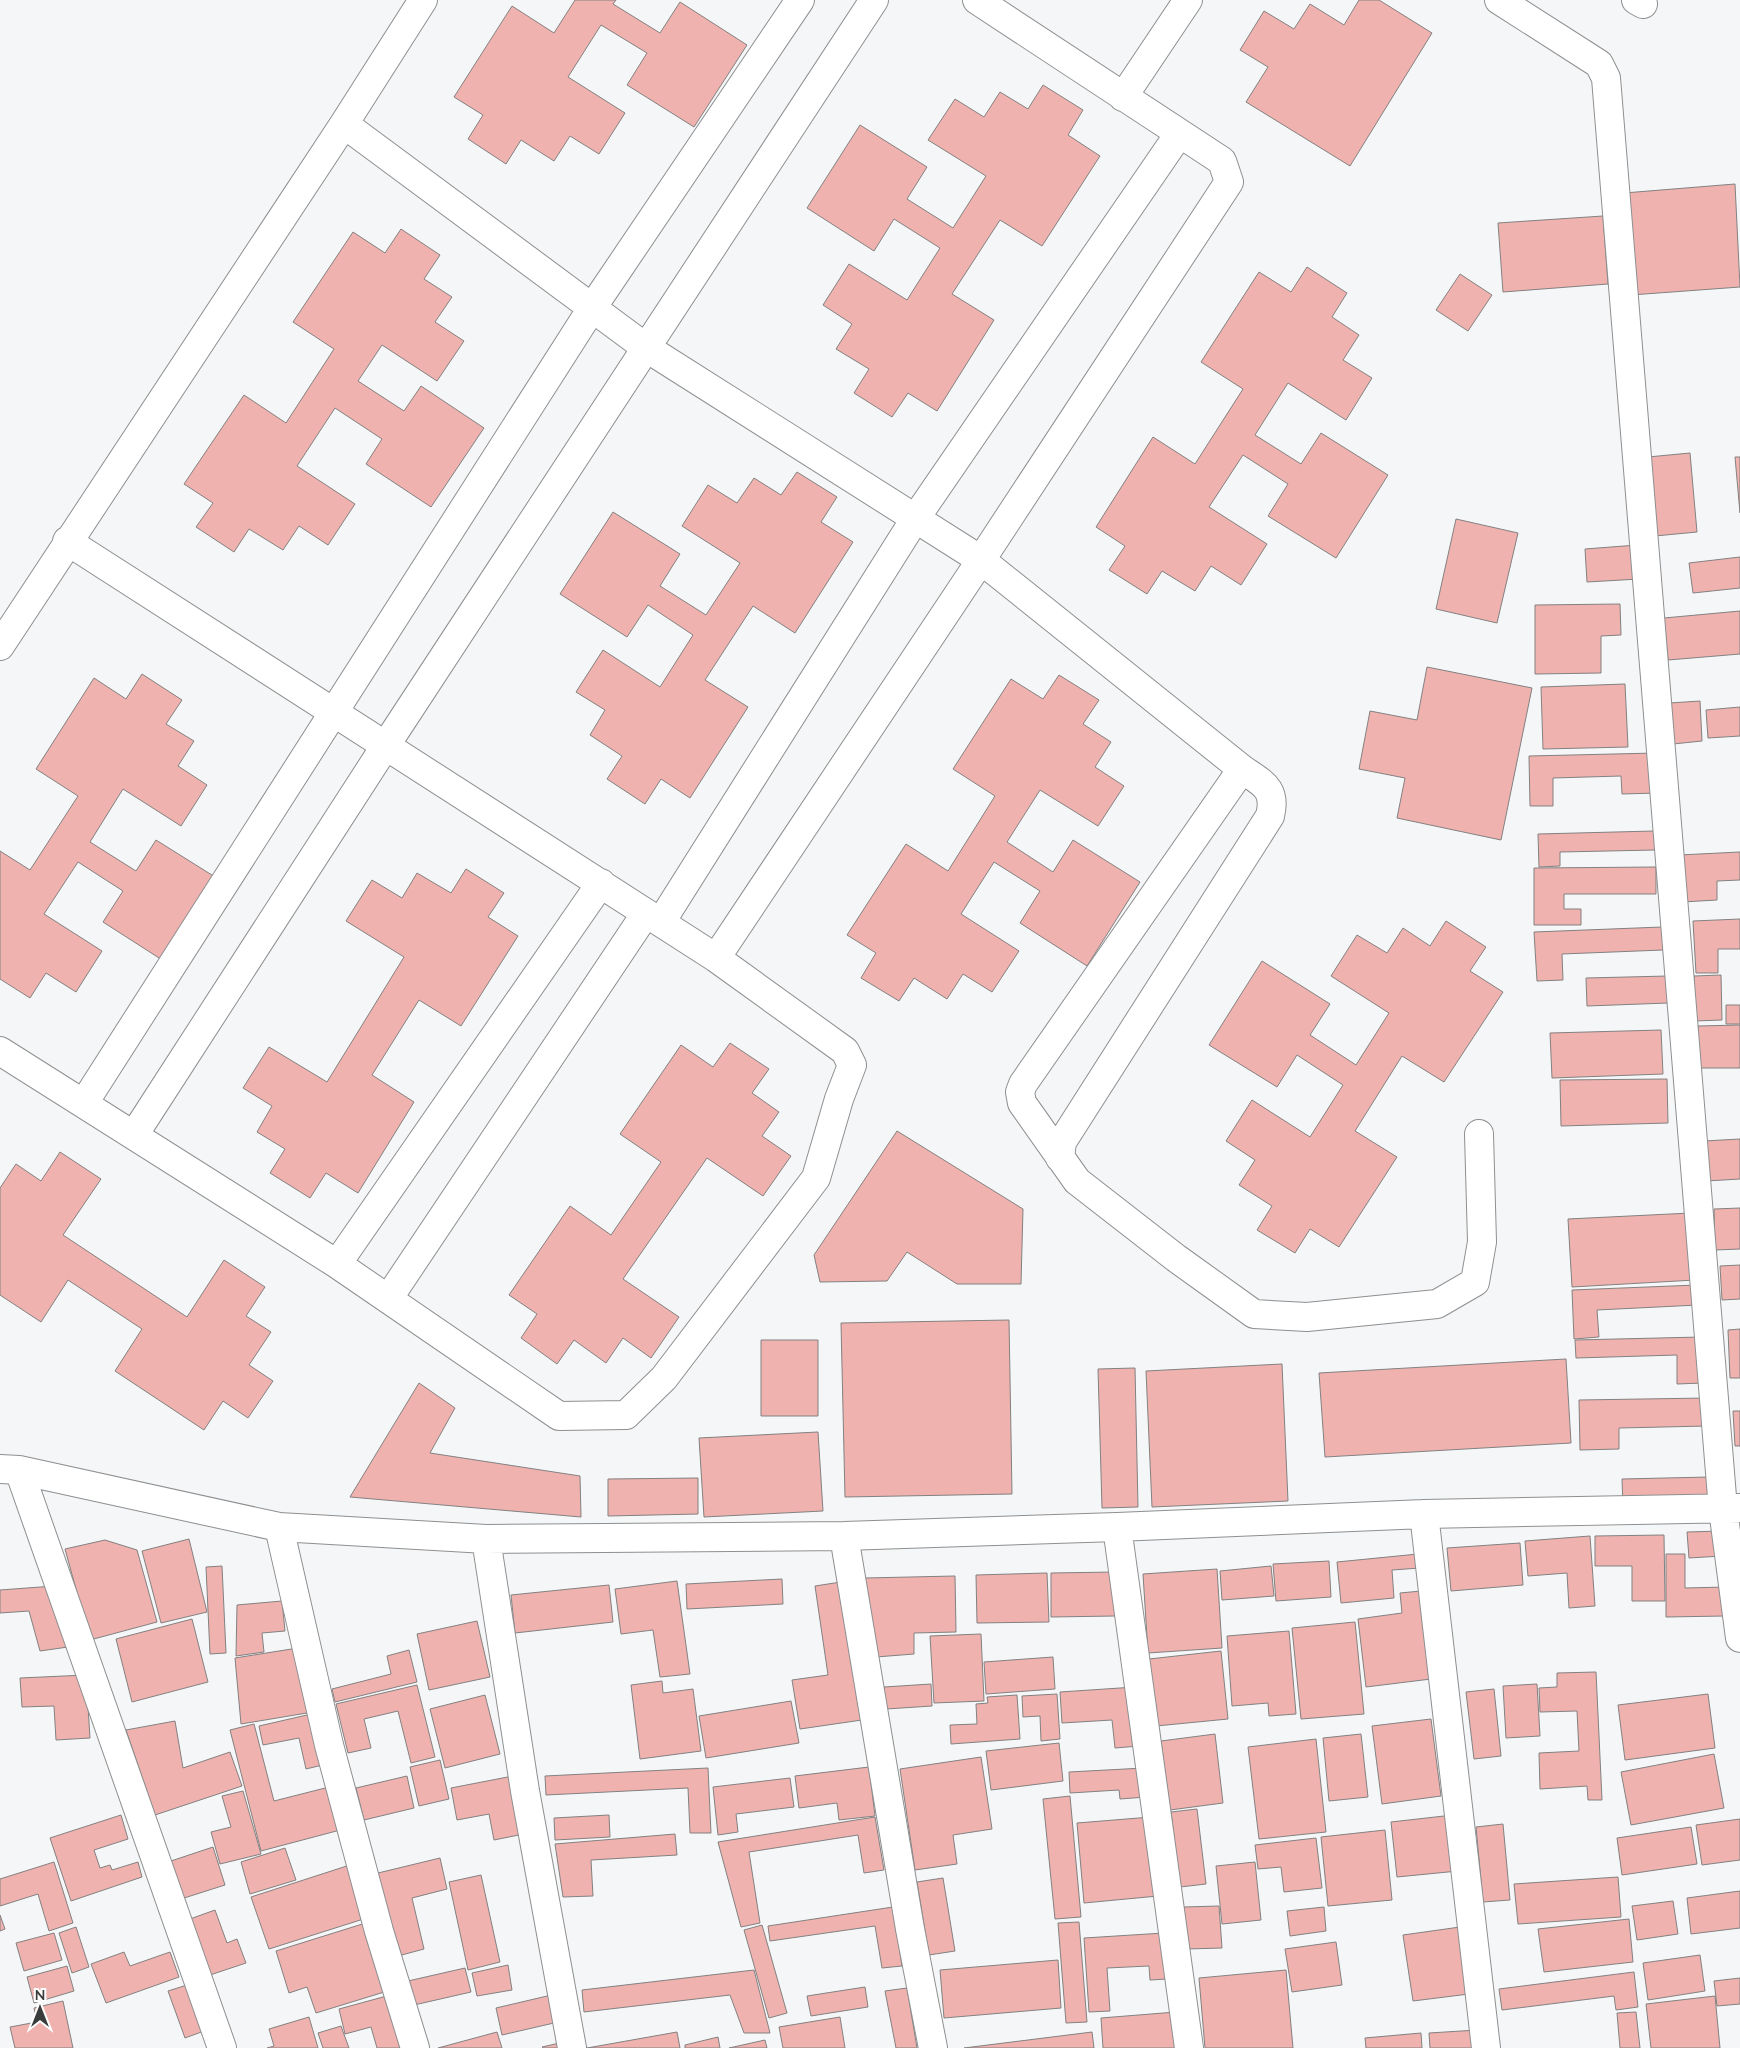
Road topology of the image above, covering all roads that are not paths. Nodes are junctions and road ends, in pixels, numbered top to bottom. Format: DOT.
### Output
graph roads {
  1 [pos="423,0"];
  2 [pos="800,0"];
  3 [pos="874,0"];
  4 [pos="977,0"];
  5 [pos="1188,0"];
  6 [pos="1499,0"];
  7 [pos="1123,97"];
  8 [pos="344,124"];
  9 [pos="1179,134"];
  10 [pos="592,308"];
  11 [pos="645,348"];
  12 [pos="915,519"];
  13 [pos="67,541"];
  14 [pos="981,560"];
  15 [pos="0,646"];
  16 [pos="332,712"];
  17 [pos="386,745"];
  18 [pos="1242,769"];
  19 [pos="600,883"];
  20 [pos="654,918"];
  21 [pos="716,958"];
  22 [pos="0,1051"];
  23 [pos="84,1103"];
  24 [pos="1479,1134"];
  25 [pos="134,1135"];
  26 [pos="1060,1158"];
  27 [pos="337,1264"];
  28 [pos="388,1299"];
  29 [pos="9,1469"];
  30 [pos="1732,1508"];
  31 [pos="1424,1514"];
  32 [pos="279,1527"];
  33 [pos="1117,1528"];
  34 [pos="844,1536"];
  35 [pos="486,1539"];
  36 [pos="1740,1638"];
  37 [pos="222,2048"];
  38 [pos="415,2048"];
  39 [pos="572,2048"];
  40 [pos="933,2048"];
  41 [pos="1189,2048"];
  42 [pos="1486,2048"];
  1 -- 8 [label="street"];
  2 -- 10 [label="street"];
  3 -- 11 [label="street"];
  4 -- 7 [label="street"];
  5 -- 7 [label="street"];
  6 -- 30 [label="street"];
  7 -- 9 [label="street"];
  8 -- 10 [label="street"];
  8 -- 13 [label="street"];
  9 -- 12 [label="street"];
  9 -- 14 [label="street"];
  10 -- 11 [label="street"];
  10 -- 16 [label="street"];
  11 -- 12 [label="street"];
  11 -- 17 [label="street"];
  12 -- 14 [label="street"];
  12 -- 20 [label="street"];
  13 -- 15 [label="street"];
  13 -- 16 [label="street"];
  14 -- 18 [label="street"];
  14 -- 21 [label="street"];
  16 -- 17 [label="street"];
  16 -- 23 [label="street"];
  17 -- 19 [label="street"];
  17 -- 25 [label="street"];
  18 -- 26 [label="street"];
  18 -- 26 [label="street"];
  19 -- 20 [label="street"];
  19 -- 27 [label="street"];
  20 -- 21 [label="street"];
  20 -- 28 [label="street"];
  21 -- 28 [label="street"];
  22 -- 23 [label="street"];
  23 -- 25 [label="street"];
  24 -- 26 [label="street"];
  25 -- 27 [label="street"];
  27 -- 28 [label="street"];
  29 -- 32 [label="street"];
  29 -- 37 [label="street"];
  30 -- 31 [label="street"];
  30 -- 36 [label="street"];
  31 -- 33 [label="street"];
  31 -- 42 [label="street"];
  32 -- 35 [label="street"];
  32 -- 38 [label="street"];
  33 -- 34 [label="street"];
  33 -- 41 [label="street"];
  34 -- 35 [label="street"];
  34 -- 40 [label="street"];
  35 -- 39 [label="street"];
}
